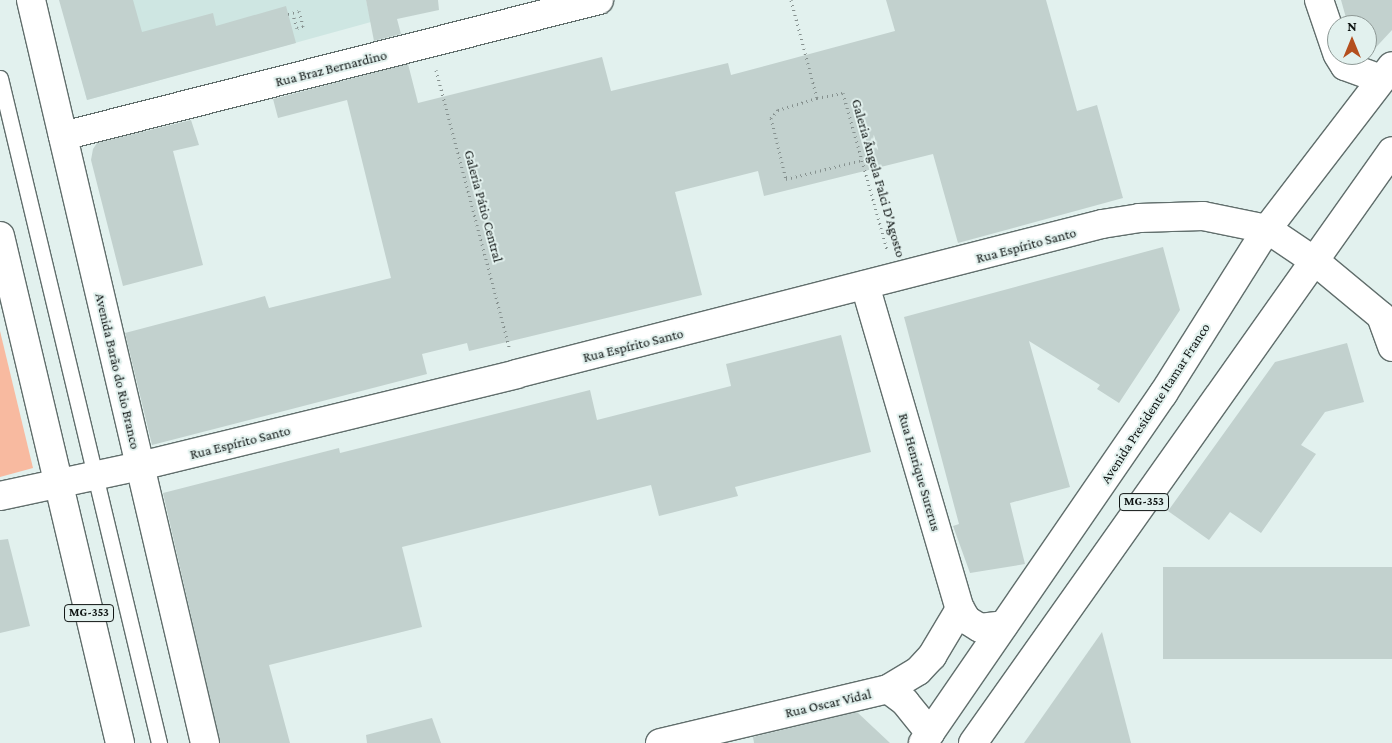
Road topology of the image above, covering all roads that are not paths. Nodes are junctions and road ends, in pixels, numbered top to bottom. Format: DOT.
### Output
graph roads {
  1 [pos="31,0"];
  2 [pos="599,0"];
  3 [pos="1319,0"];
  4 [pos="1327,23"];
  5 [pos="1344,65"];
  6 [pos="1386,72"];
  7 [pos="0,78"];
  8 [pos="63,136"];
  9 [pos="1392,151"];
  10 [pos="1380,180"];
  11 [pos="1267,229"];
  12 [pos="0,236"];
  13 [pos="1316,262"];
  14 [pos="864,286"];
  15 [pos="1392,347"];
  16 [pos="140,466"];
  17 [pos="94,475"];
  18 [pos="59,482"];
  19 [pos="0,496"];
  20 [pos="960,609"];
  21 [pos="1004,625"];
  22 [pos="888,689"];
  23 [pos="926,738"];
  24 [pos="120,743"];
  25 [pos="159,743"];
  26 [pos="205,743"];
  27 [pos="660,743"];
  28 [pos="973,743"];
  1 -- 8 [label="street, Avenida Barão do Rio Branco"];
  2 -- 8 [label="street, Rua Braz Bernardino"];
  3 -- 4 [label="street"];
  5 -- 6 [label="street"];
  6 -- 11 [label="street, Avenida Presidente Itamar Franco"];
  7 -- 17 [label="lane"];
  8 -- 16 [label="street, Avenida Barão do Rio Branco"];
  9 -- 10 [label="street, MG-353"];
  10 -- 13 [label="street, MG-353"];
  11 -- 13 [label="street"];
  11 -- 14 [label="street, Rua Espírito Santo"];
  11 -- 21 [label="street, Avenida Presidente Itamar Franco"];
  12 -- 18 [label="street, MG-353"];
  13 -- 15 [label="street"];
  13 -- 28 [label="street, MG-353"];
  14 -- 16 [label="street, Rua Espírito Santo"];
  14 -- 20 [label="street, Rua Henrique Surerus"];
  16 -- 17 [label="street, Rua Espírito Santo"];
  16 -- 26 [label="street, Avenida Barão do Rio Branco"];
  17 -- 18 [label="street, Rua Espírito Santo"];
  17 -- 25 [label="lane"];
  18 -- 19 [label="street, Rua Espírito Santo"];
  18 -- 24 [label="street, MG-353"];
  20 -- 21 [label="street, Rua Henrique Surerus"];
  20 -- 22 [label="street, Rua Oscar Vidal"];
  21 -- 23 [label="street, Avenida Presidente Itamar Franco"];
  22 -- 23 [label="street"];
  22 -- 27 [label="street, Rua Oscar Vidal"];
}
